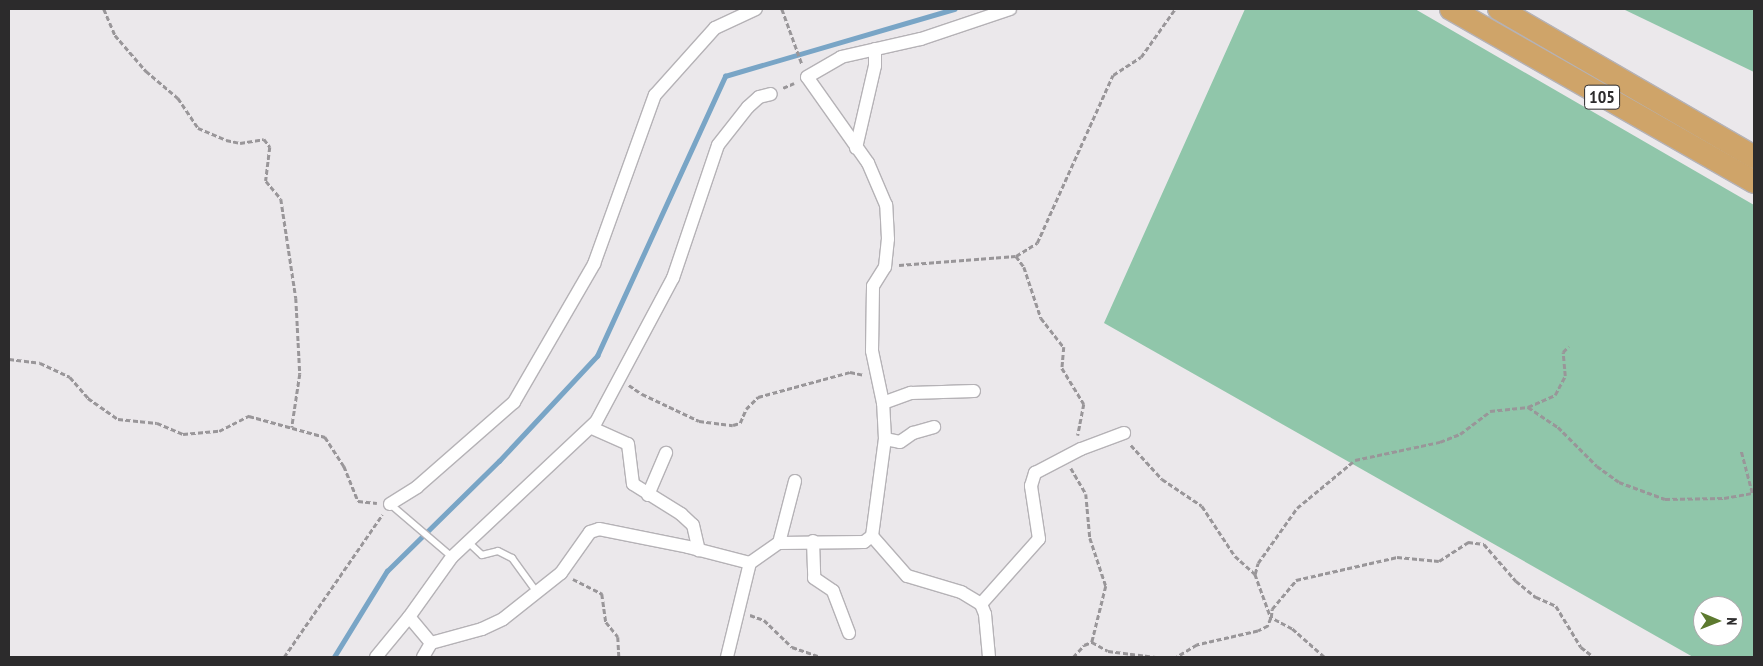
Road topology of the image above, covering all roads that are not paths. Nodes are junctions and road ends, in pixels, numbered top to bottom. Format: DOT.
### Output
graph roads {
  1 [pos="756,9"];
  2 [pos="1010,9"];
  3 [pos="1451,9"];
  4 [pos="1499,9"];
  5 [pos="875,49"];
  6 [pos="771,94"];
  7 [pos="856,148"];
  8 [pos="1754,157"];
  9 [pos="1754,182"];
  10 [pos="974,391"];
  11 [pos="883,403"];
  12 [pos="934,426"];
  13 [pos="592,428"];
  14 [pos="1124,433"];
  15 [pos="885,439"];
  16 [pos="666,454"];
  17 [pos="795,481"];
  18 [pos="648,495"];
  19 [pos="390,504"];
  20 [pos="872,536"];
  21 [pos="812,541"];
  22 [pos="468,542"];
  23 [pos="779,544"];
  24 [pos="699,550"];
  25 [pos="452,557"];
  26 [pos="750,563"];
  27 [pos="536,591"];
  28 [pos="981,604"];
  29 [pos="409,617"];
  30 [pos="849,633"];
  31 [pos="431,643"];
  32 [pos="376,657"];
  33 [pos="423,657"];
  34 [pos="726,657"];
  35 [pos="989,657"];
  1 -- 19 [label="street"];
  2 -- 5 [label="street"];
  3 -- 9 [label="highway, 105"];
  4 -- 8 [label="highway, 105"];
  5 -- 7 [label="street"];
  5 -- 7 [label="street"];
  6 -- 13 [label="street"];
  7 -- 11 [label="street"];
  10 -- 11 [label="street"];
  11 -- 15 [label="street"];
  12 -- 15 [label="street"];
  13 -- 18 [label="street"];
  13 -- 22 [label="street"];
  14 -- 28 [label="street"];
  15 -- 20 [label="street"];
  16 -- 18 [label="street"];
  17 -- 23 [label="street"];
  18 -- 24 [label="street"];
  19 -- 25 [label="lane"];
  20 -- 21 [label="street"];
  20 -- 28 [label="street"];
  21 -- 23 [label="street"];
  21 -- 30 [label="street"];
  22 -- 25 [label="street"];
  22 -- 27 [label="lane"];
  23 -- 26 [label="street"];
  24 -- 26 [label="street"];
  24 -- 27 [label="street"];
  25 -- 29 [label="street"];
  26 -- 34 [label="street"];
  27 -- 31 [label="street"];
  28 -- 35 [label="street"];
  29 -- 31 [label="street"];
  29 -- 32 [label="street"];
  31 -- 33 [label="street"];
}
